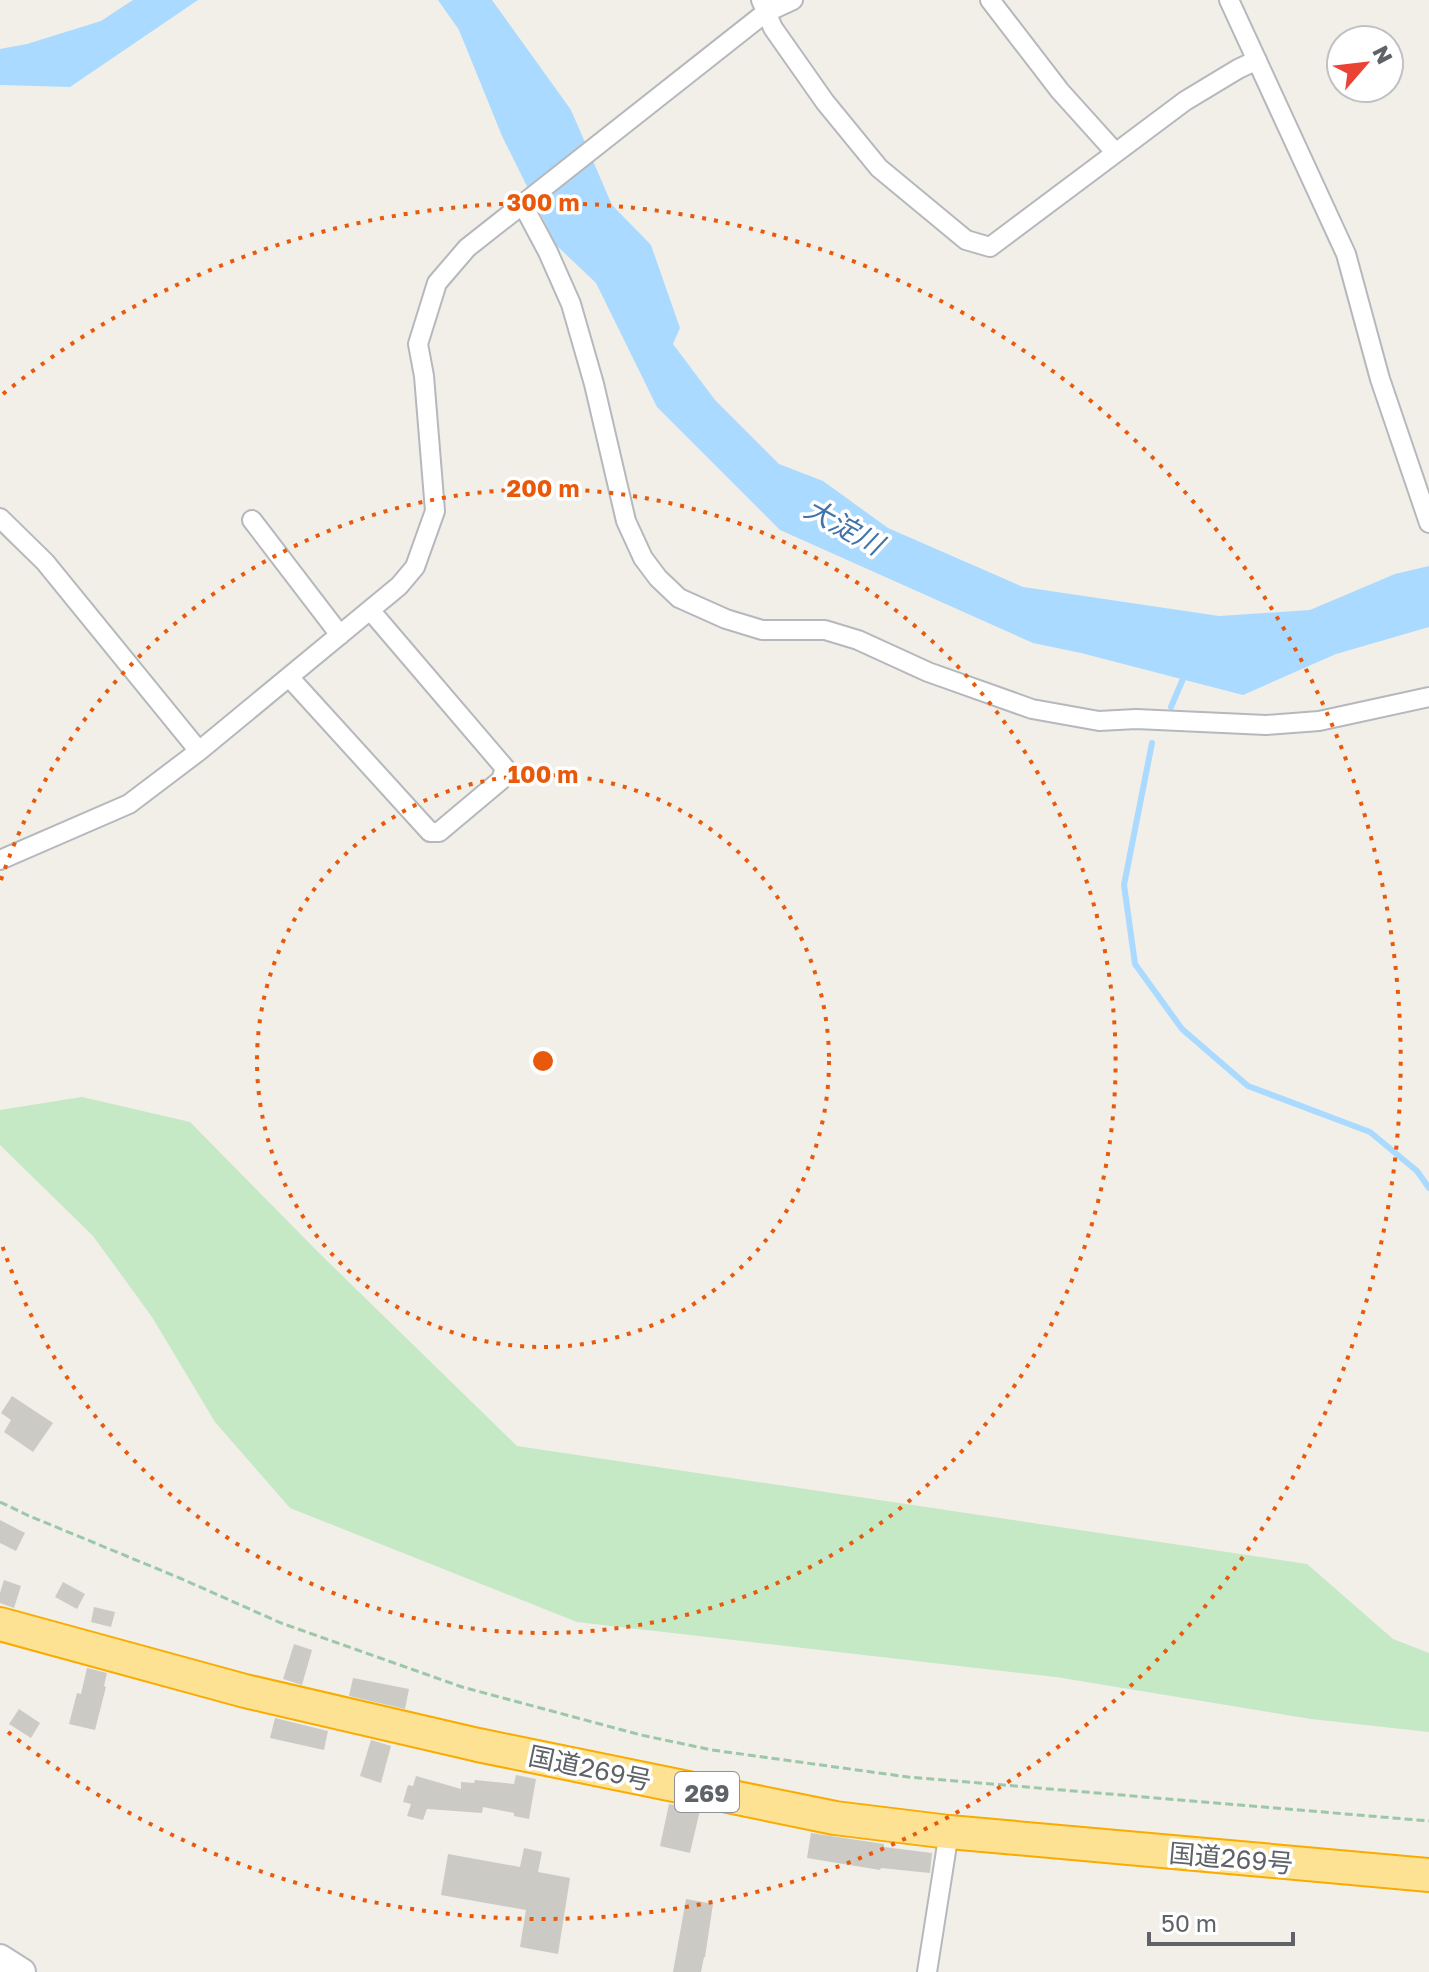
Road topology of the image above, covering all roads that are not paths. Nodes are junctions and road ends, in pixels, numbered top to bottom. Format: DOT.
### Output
graph roads {
  1 [pos="793,0"];
  2 [pos="990,0"];
  3 [pos="1229,0"];
  4 [pos="763,6"];
  5 [pos="1257,60"];
  6 [pos="1115,152"];
  7 [pos="523,205"];
  8 [pos="0,518"];
  9 [pos="252,520"];
  10 [pos="1429,523"];
  11 [pos="370,610"];
  12 [pos="340,635"];
  13 [pos="289,677"];
  14 [pos="1429,697"];
  15 [pos="199,751"];
  16 [pos="0,860"];
  17 [pos="0,1624"];
  18 [pos="949,1832"];
  19 [pos="1429,1875"];
  20 [pos="0,1958"];
  21 [pos="22,1972"];
  22 [pos="927,1972"];
  1 -- 4 [label="street"];
  2 -- 6 [label="street"];
  3 -- 5 [label="street"];
  4 -- 6 [label="street"];
  4 -- 7 [label="street"];
  5 -- 6 [label="street"];
  5 -- 10 [label="street"];
  7 -- 11 [label="street"];
  7 -- 14 [label="street"];
  8 -- 15 [label="street"];
  9 -- 12 [label="street"];
  11 -- 12 [label="street"];
  11 -- 13 [label="street"];
  12 -- 13 [label="street"];
  13 -- 15 [label="street"];
  15 -- 16 [label="street"];
  17 -- 18 [label="highway, 国道269号 / 269"];
  18 -- 19 [label="highway, 国道269号 / 269"];
  18 -- 22 [label="street"];
  20 -- 21 [label="street"];
}
